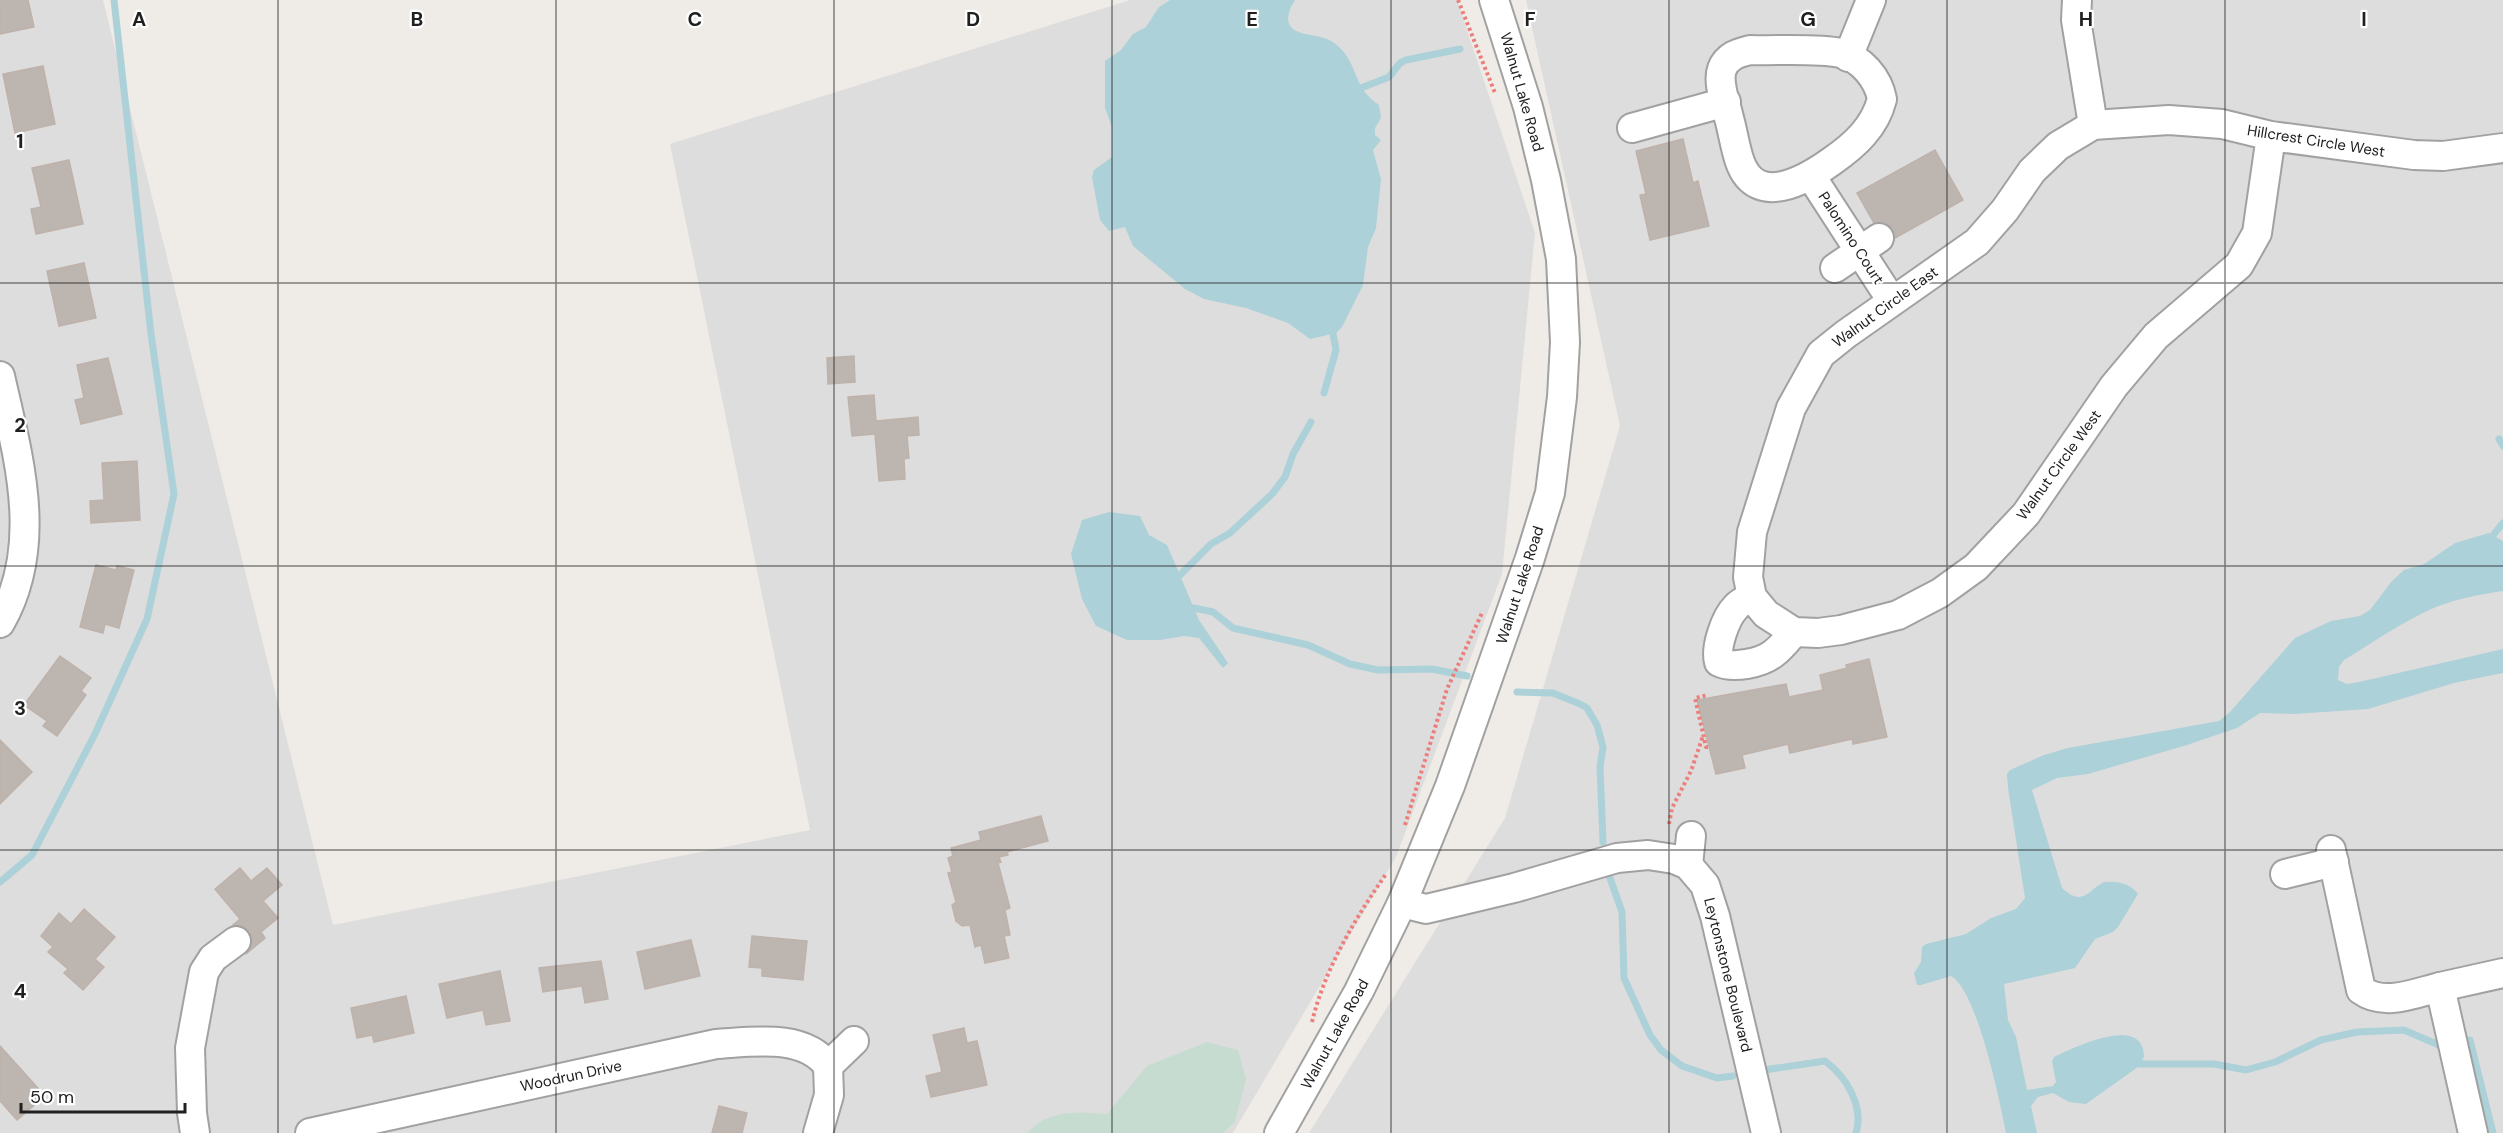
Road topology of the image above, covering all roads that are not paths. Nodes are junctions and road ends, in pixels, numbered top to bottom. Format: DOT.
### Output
graph roads {
  1 [pos="1494,0"];
  2 [pos="1871,0"];
  3 [pos="2077,0"];
  4 [pos="1848,57"];
  5 [pos="1726,102"];
  6 [pos="2093,124"];
  7 [pos="1632,128"];
  8 [pos="2271,136"];
  9 [pos="2503,148"];
  10 [pos="1811,176"];
  11 [pos="1869,245"];
  12 [pos="1835,268"];
  13 [pos="1892,301"];
  14 [pos="0,376"];
  15 [pos="1750,587"];
  16 [pos="0,623"];
  17 [pos="1794,632"];
  18 [pos="1691,836"];
  19 [pos="1677,861"];
  20 [pos="2285,874"];
  21 [pos="1402,903"];
  22 [pos="236,941"];
  23 [pos="2503,973"];
  24 [pos="2440,987"];
  25 [pos="854,1041"];
  26 [pos="828,1066"];
  27 [pos="195,1133"];
  28 [pos="310,1133"];
  29 [pos="818,1133"];
  30 [pos="1279,1133"];
  31 [pos="1766,1133"];
  32 [pos="2473,1133"];
  1 -- 21 [label="street, Walnut Lake Road"];
  2 -- 4 [label="street"];
  3 -- 6 [label="street"];
  4 -- 5 [label="street, Palomino Court"];
  4 -- 10 [label="street, Palomino Court"];
  5 -- 7 [label="street"];
  5 -- 10 [label="street, Palomino Court"];
  6 -- 8 [label="street, Hillcrest Circle West"];
  6 -- 13 [label="street, Walnut Circle East"];
  8 -- 9 [label="street, Hillcrest Circle West"];
  8 -- 17 [label="street, Walnut Circle West"];
  10 -- 11 [label="street, Palomino Court"];
  11 -- 12 [label="street"];
  11 -- 13 [label="street, Palomino Court"];
  13 -- 15 [label="street, Walnut Circle East"];
  14 -- 16 [label="street"];
  15 -- 17 [label="street"];
  15 -- 17 [label="street"];
  18 -- 19 [label="street"];
  19 -- 21 [label="street"];
  19 -- 31 [label="street, Leytonstone Boulevard"];
  20 -- 24 [label="street"];
  21 -- 30 [label="street, Walnut Lake Road"];
  22 -- 27 [label="street"];
  23 -- 24 [label="street"];
  24 -- 32 [label="street"];
  25 -- 26 [label="street"];
  26 -- 28 [label="street, Woodrun Drive"];
  26 -- 29 [label="street"];
}
